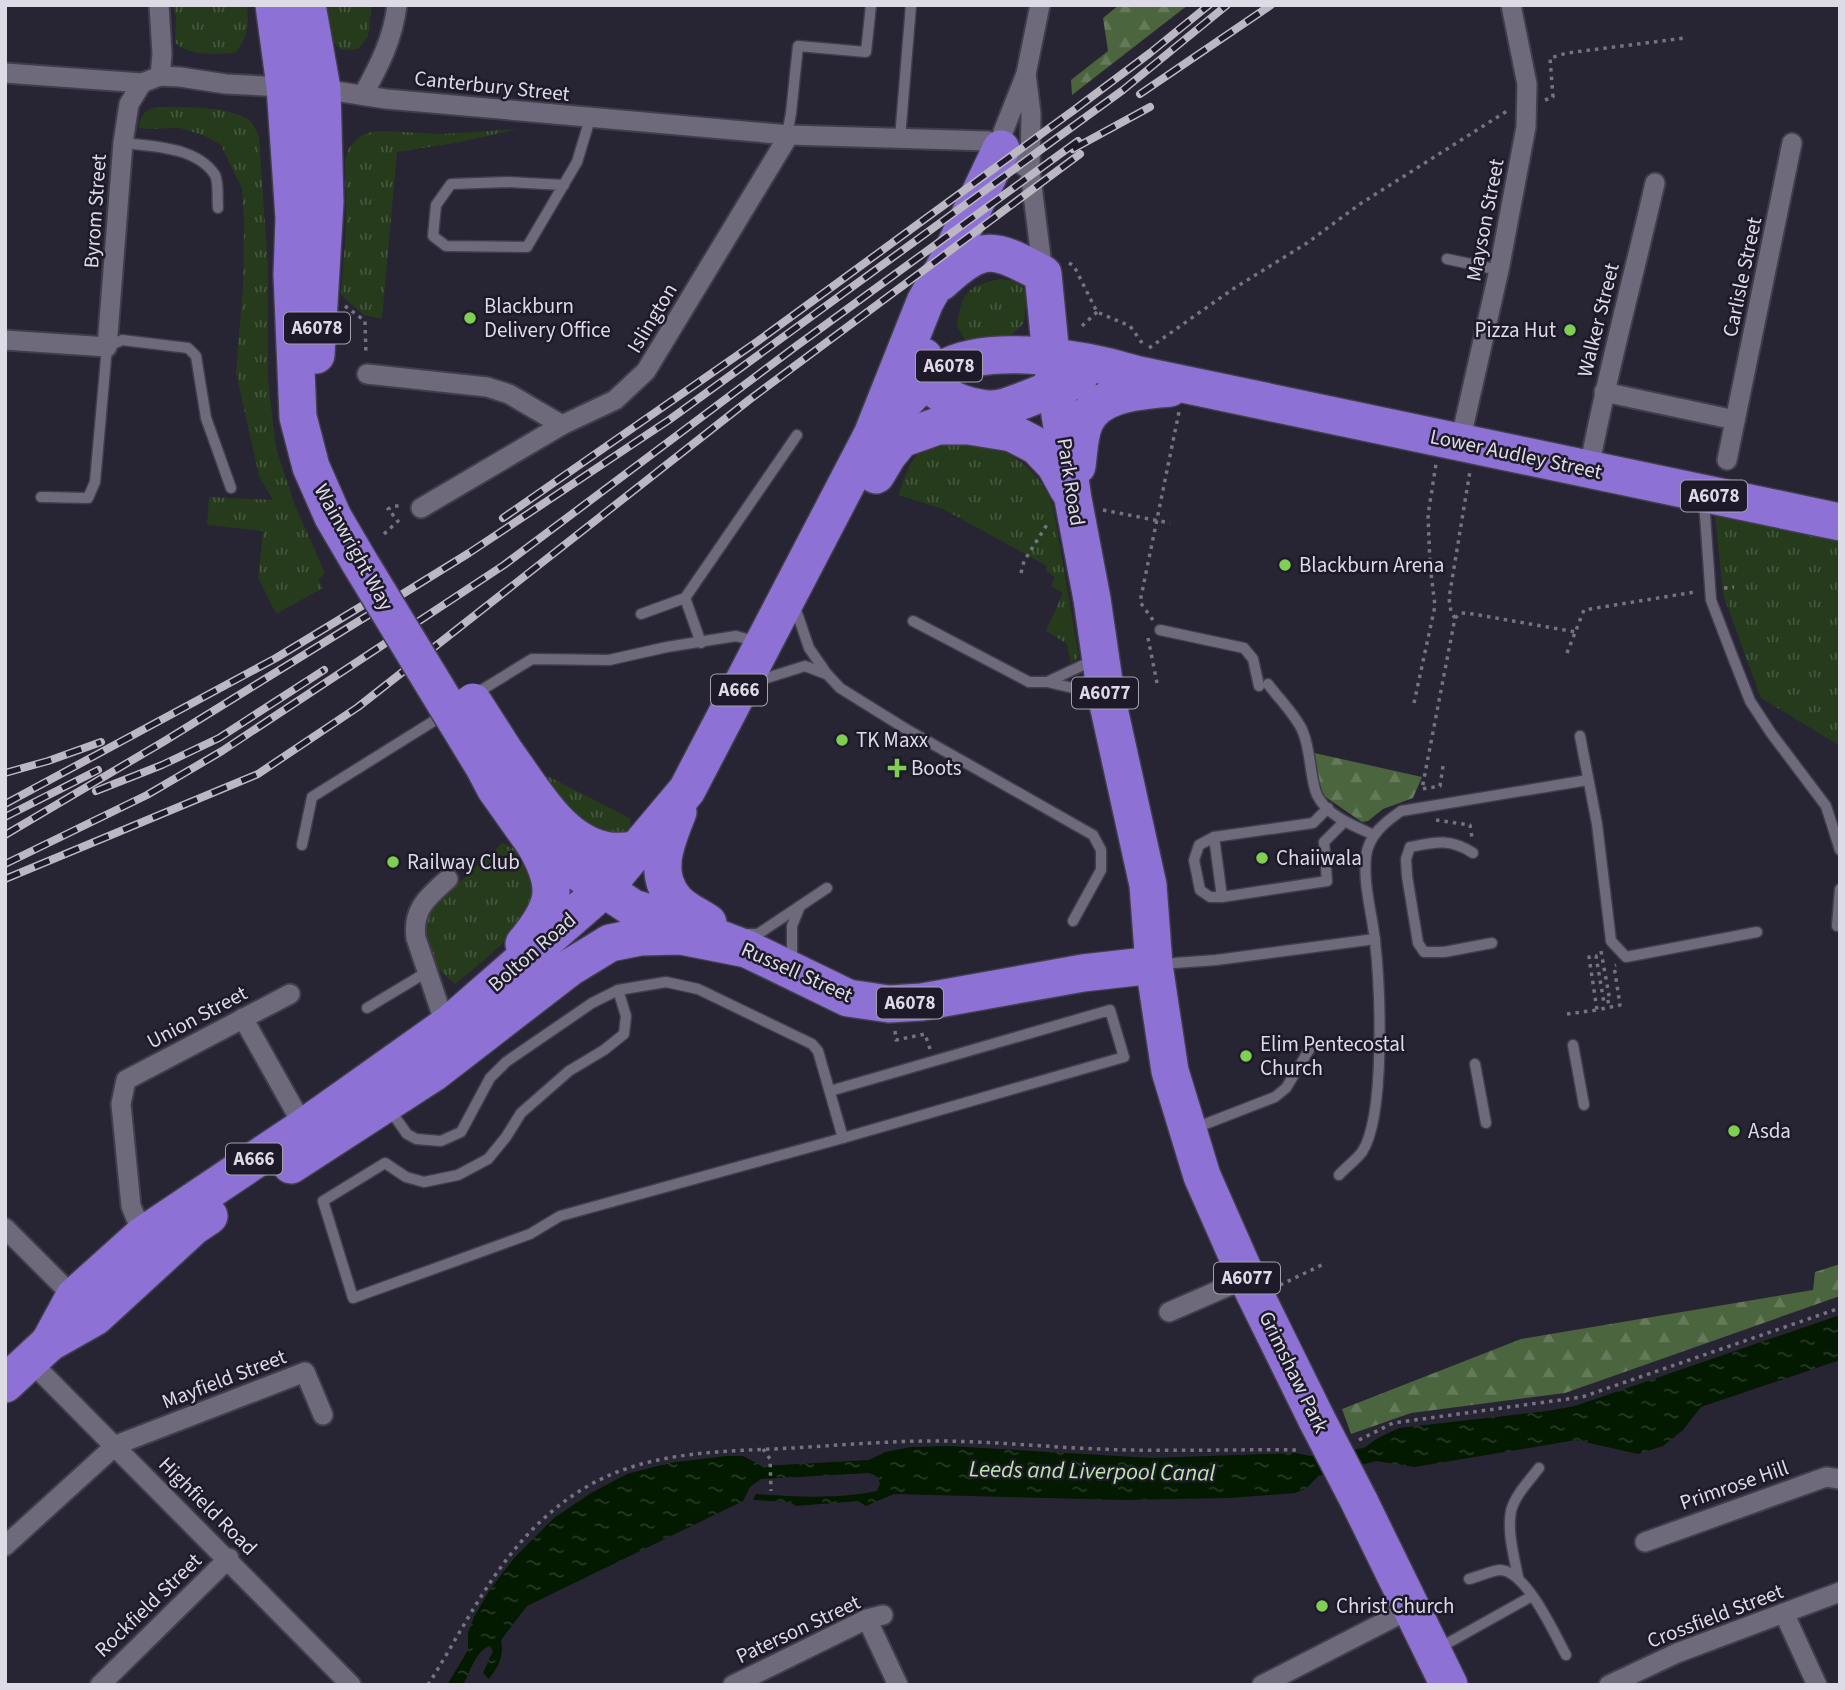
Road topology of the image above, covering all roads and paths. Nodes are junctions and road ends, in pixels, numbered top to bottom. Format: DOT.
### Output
graph roads {
  1 [pos="159,5"];
  2 [pos="274,5"];
  3 [pos="307,5"];
  4 [pos="397,5"];
  5 [pos="871,5"];
  6 [pos="911,5"];
  7 [pos="1040,5"];
  8 [pos="1511,5"];
  9 [pos="1685,37"];
  10 [pos="5,73"];
  11 [pos="1026,74"];
  12 [pos="151,79"];
  13 [pos="285,86"];
  14 [pos="322,89"];
  15 [pos="363,95"];
  16 [pos="1527,105"];
  17 [pos="590,119"];
  18 [pos="788,135"];
  19 [pos="900,138"];
  20 [pos="123,143"];
  21 [pos="1793,143"];
  22 [pos="991,151"];
  23 [pos="1030,170"];
  24 [pos="1655,183"];
  25 [pos="564,185"];
  26 [pos="218,208"];
  27 [pos="1447,259"];
  28 [pos="1499,270"];
  29 [pos="1052,276"];
  30 [pos="929,296"];
  31 [pos="345,306"];
  32 [pos="1097,312"];
  33 [pos="1083,326"];
  34 [pos="5,340"];
  35 [pos="107,347"];
  36 [pos="1054,371"];
  37 [pos="367,374"];
  38 [pos="1135,374"];
  39 [pos="928,379"];
  40 [pos="1604,392"];
  41 [pos="1186,396"];
  42 [pos="1735,420"];
  43 [pos="562,425"];
  44 [pos="797,435"];
  45 [pos="872,435"];
  46 [pos="1459,442"];
  47 [pos="1727,460"];
  48 [pos="1589,469"];
  49 [pos="231,488"];
  50 [pos="1703,494"];
  51 [pos="41,497"];
  52 [pos="1087,504"];
  53 [pos="421,508"];
  54 [pos="388,509"];
  55 [pos="1157,521"];
  56 [pos="1840,522"];
  57 [pos="1170,523"];
  58 [pos="374,550"];
  59 [pos="1021,573"];
  60 [pos="1710,590"];
  61 [pos="792,591"];
  62 [pos="685,598"];
  63 [pos="641,614"];
  64 [pos="1455,618"];
  65 [pos="1152,619"];
  66 [pos="913,621"];
  67 [pos="1160,630"];
  68 [pos="1576,632"];
  69 [pos="701,643"];
  70 [pos="762,644"];
  71 [pos="1567,653"];
  72 [pos="1100,657"];
  73 [pos="827,674"];
  74 [pos="1047,682"];
  75 [pos="1157,683"];
  76 [pos="740,686"];
  77 [pos="1106,695"];
  78 [pos="1414,703"];
  79 [pos="1580,736"];
  80 [pos="1443,766"];
  81 [pos="1588,780"];
  82 [pos="687,790"];
  83 [pos="1421,807"];
  84 [pos="1328,808"];
  85 [pos="1344,822"];
  86 [pos="543,830"];
  87 [pos="1374,835"];
  88 [pos="1214,838"];
  89 [pos="302,845"];
  90 [pos="637,850"];
  91 [pos="1474,850"];
  92 [pos="1840,850"];
  93 [pos="448,879"];
  94 [pos="1148,885"];
  95 [pos="827,888"];
  96 [pos="1840,889"];
  97 [pos="593,891"];
  98 [pos="1222,897"];
  99 [pos="800,906"];
  100 [pos="1073,921"];
  101 [pos="1836,926"];
  102 [pos="1757,933"];
  103 [pos="1375,939"];
  104 [pos="1599,940"];
  105 [pos="734,941"];
  106 [pos="1492,943"];
  107 [pos="1626,957"];
  108 [pos="1154,965"];
  109 [pos="569,968"];
  110 [pos="427,972"];
  111 [pos="1083,973"];
  112 [pos="815,982"];
  113 [pos="618,990"];
  114 [pos="290,994"];
  115 [pos="481,996"];
  116 [pos="367,1008"];
  117 [pos="1597,1010"];
  118 [pos="1567,1014"];
  119 [pos="243,1018"];
  120 [pos="446,1027"];
  121 [pos="925,1034"];
  122 [pos="895,1040"];
  123 [pos="1573,1045"];
  124 [pos="1309,1050"];
  125 [pos="1475,1064"];
  126 [pos="830,1091"];
  127 [pos="378,1093"];
  128 [pos="1584,1105"];
  129 [pos="1486,1123"];
  130 [pos="304,1127"];
  131 [pos="1188,1131"];
  132 [pos="843,1138"];
  133 [pos="1339,1175"];
  134 [pos="5,1228"];
  135 [pos="143,1235"];
  136 [pos="1326,1263"];
  137 [pos="1261,1282"];
  138 [pos="74,1297"];
  139 [pos="1840,1308"];
  140 [pos="1169,1312"];
  141 [pos="28,1362"];
  142 [pos="323,1415"];
  143 [pos="1311,1435"];
  144 [pos="1350,1444"];
  145 [pos="117,1445"];
  146 [pos="763,1448"];
  147 [pos="1539,1468"];
  148 [pos="1840,1479"];
  149 [pos="771,1490"];
  150 [pos="1645,1542"];
  151 [pos="5,1546"];
  152 [pos="229,1558"];
  153 [pos="1518,1577"];
  154 [pos="1469,1579"];
  155 [pos="1840,1592"];
  156 [pos="1532,1596"];
  157 [pos="1410,1609"];
  158 [pos="1784,1613"];
  159 [pos="1432,1651"];
  160 [pos="1566,1655"];
  161 [pos="100,1685"];
  162 [pos="351,1685"];
  163 [pos="428,1685"];
  164 [pos="733,1685"];
  165 [pos="898,1685"];
  166 [pos="1262,1685"];
  167 [pos="1449,1685"];
  168 [pos="1609,1685"];
  169 [pos="1817,1685"];
  1 -- 12 [label="street, Byrom Street"];
  2 -- 13 [label="highway, Wainwright Way / A6078"];
  3 -- 14 [label="highway, Wainwright Way / A6078"];
  4 -- 15 [label="street"];
  5 -- 18 [label="lane"];
  6 -- 19 [label="lane"];
  7 -- 11 [label="street"];
  8 -- 16 [label="street, Mayson Street"];
  9 -- 16 [label="path"];
  10 -- 12 [label="street, Canterbury Street"];
  11 -- 22 [label="street"];
  11 -- 23 [label="street, Park Road"];
  12 -- 13 [label="street, Canterbury Street"];
  12 -- 20 [label="street, Byrom Street"];
  13 -- 14 [label="street, Canterbury Street"];
  13 -- 58 [label="highway, Wainwright Way / A6078"];
  14 -- 15 [label="street, Canterbury Street"];
  14 -- 58 [label="highway, Wainwright Way / A6078"];
  15 -- 17 [label="street, Canterbury Street"];
  16 -- 28 [label="street, Mayson Street"];
  16 -- 32 [label="path"];
  17 -- 18 [label="street, Canterbury Street"];
  17 -- 25 [label="lane"];
  18 -- 19 [label="street, Canterbury Street"];
  18 -- 43 [label="street, Islington"];
  19 -- 22 [label="street, Canterbury Street"];
  20 -- 26 [label="lane"];
  20 -- 35 [label="street, Byrom Street"];
  21 -- 42 [label="street, Carlisle Street"];
  22 -- 23 [label="street"];
  22 -- 30 [label="highway"];
  23 -- 29 [label="street, Park Road"];
  24 -- 40 [label="street, Walker Street"];
  25 -- 25 [label="lane"];
  27 -- 28 [label="lane"];
  28 -- 46 [label="street, Mayson Street"];
  29 -- 30 [label="highway"];
  29 -- 32 [label="path"];
  29 -- 36 [label="highway, Park Road"];
  29 -- 38 [label="highway"];
  30 -- 39 [label="highway"];
  30 -- 45 [label="highway"];
  31 -- 37 [label="path"];
  32 -- 33 [label="path"];
  34 -- 35 [label="street"];
  35 -- 49 [label="lane"];
  35 -- 51 [label="lane"];
  36 -- 38 [label="highway"];
  36 -- 39 [label="highway, A6078"];
  36 -- 39 [label="highway"];
  36 -- 52 [label="highway, Park Road"];
  37 -- 43 [label="street"];
  38 -- 41 [label="highway, Lower Audley Street / A6078"];
  39 -- 45 [label="highway, A6078"];
  40 -- 42 [label="street"];
  40 -- 48 [label="street, Walker Street"];
  41 -- 46 [label="highway, Lower Audley Street / A6078"];
  41 -- 52 [label="highway, Lower Audley Street / A6078"];
  41 -- 55 [label="path"];
  42 -- 47 [label="street, Carlisle Street"];
  43 -- 53 [label="street, Islington"];
  44 -- 62 [label="lane"];
  45 -- 61 [label="highway, Bolton Road / A666"];
  46 -- 48 [label="highway, Lower Audley Street / A6078"];
  46 -- 64 [label="path"];
  46 -- 78 [label="path"];
  48 -- 50 [label="highway, Lower Audley Street / A6078"];
  50 -- 56 [label="highway, Lower Audley Street / A6078"];
  50 -- 60 [label="lane"];
  52 -- 55 [label="path"];
  52 -- 59 [label="path"];
  52 -- 61 [label="highway"];
  52 -- 72 [label="highway, Park Road / A6077"];
  54 -- 58 [label="path"];
  55 -- 57 [label="path"];
  55 -- 65 [label="path"];
  58 -- 86 [label="highway, Wainwright Way / A6078, bridge"];
  60 -- 68 [label="path"];
  60 -- 92 [label="lane"];
  61 -- 70 [label="highway, Bolton Road / A666"];
  61 -- 73 [label="lane"];
  62 -- 63 [label="lane"];
  62 -- 69 [label="lane"];
  64 -- 68 [label="path"];
  64 -- 80 [label="path"];
  65 -- 67 [label="path"];
  65 -- 75 [label="path"];
  66 -- 74 [label="lane"];
  67 -- 84 [label="lane"];
  68 -- 71 [label="path"];
  69 -- 70 [label="lane"];
  69 -- 89 [label="lane"];
  70 -- 76 [label="highway, Bolton Road / A666"];
  72 -- 74 [label="lane"];
  72 -- 77 [label="highway, Park Road / A6077"];
  73 -- 76 [label="lane"];
  73 -- 100 [label="lane"];
  74 -- 77 [label="lane"];
  76 -- 82 [label="highway, Bolton Road / A666"];
  77 -- 94 [label="highway, Park Road / A6077"];
  79 -- 81 [label="lane"];
  81 -- 83 [label="lane"];
  81 -- 107 [label="lane"];
  82 -- 90 [label="highway, Bolton Road / A666"];
  82 -- 105 [label="highway"];
  83 -- 87 [label="lane"];
  83 -- 91 [label="path"];
  84 -- 85 [label="lane"];
  84 -- 88 [label="lane"];
  85 -- 87 [label="lane"];
  85 -- 98 [label="lane"];
  86 -- 90 [label="highway, Wainwright Way / A6078"];
  86 -- 97 [label="highway"];
  86 -- 115 [label="highway, A6078"];
  87 -- 103 [label="lane"];
  88 -- 98 [label="lane"];
  88 -- 98 [label="lane"];
  90 -- 97 [label="highway, Bolton Road / A666"];
  91 -- 106 [label="lane"];
  93 -- 110 [label="street"];
  94 -- 108 [label="highway, Park Road / A6077"];
  94 -- 111 [label="highway, Russell Street / A6078"];
  95 -- 99 [label="lane"];
  96 -- 101 [label="lane"];
  97 -- 105 [label="highway, Russell Street / A6078"];
  97 -- 109 [label="highway"];
  97 -- 115 [label="highway, Bolton Road / A666"];
  99 -- 105 [label="lane"];
  99 -- 112 [label="lane"];
  102 -- 107 [label="lane"];
  103 -- 108 [label="lane"];
  103 -- 133 [label="lane"];
  104 -- 117 [label="path"];
  105 -- 109 [label="highway, Bolton Road / A666"];
  105 -- 112 [label="highway, Russell Street / A6078"];
  107 -- 117 [label="path"];
  108 -- 111 [label="highway, Russell Street / A6078"];
  108 -- 131 [label="highway, Grimshaw Park / A6077"];
  109 -- 127 [label="highway, Bolton Road / A666"];
  110 -- 116 [label="lane"];
  110 -- 120 [label="street"];
  111 -- 112 [label="highway, Russell Street / A6078"];
  113 -- 126 [label="lane"];
  113 -- 127 [label="lane"];
  113 -- 132 [label="lane"];
  114 -- 119 [label="street, Union Street"];
  115 -- 120 [label="highway, Bolton Road / A666"];
  117 -- 118 [label="path"];
  119 -- 130 [label="street"];
  119 -- 135 [label="street, Union Street"];
  120 -- 127 [label="highway, Bolton Road / A666"];
  121 -- 122 [label="path"];
  123 -- 128 [label="lane"];
  124 -- 131 [label="lane"];
  125 -- 129 [label="lane"];
  126 -- 132 [label="lane"];
  126 -- 132 [label="lane"];
  127 -- 130 [label="highway, Bolton Road / A666"];
  127 -- 141 [label="highway, Bolton Road / A666"];
  130 -- 135 [label="highway, Bolton Road / A666"];
  131 -- 137 [label="highway, Grimshaw Park / A6077"];
  134 -- 138 [label="street"];
  135 -- 138 [label="highway, Bolton Road / A666"];
  136 -- 137 [label="path"];
  137 -- 140 [label="street"];
  137 -- 143 [label="highway, Grimshaw Park / A6077"];
  138 -- 141 [label="highway, Bolton Road / A666"];
  139 -- 144 [label="path"];
  141 -- 145 [label="street, Highfield Road"];
  142 -- 145 [label="street, Mayfield Street"];
  143 -- 146 [label="path"];
  143 -- 157 [label="highway, Grimshaw Park / A6077, bridge"];
  145 -- 151 [label="street"];
  145 -- 152 [label="street, Highfield Road"];
  146 -- 149 [label="path"];
  146 -- 163 [label="path"];
  147 -- 153 [label="lane"];
  148 -- 150 [label="street, Primrose Hill"];
  152 -- 161 [label="street, Rockfield Street"];
  152 -- 162 [label="street, Highfield Road"];
  153 -- 154 [label="lane"];
  153 -- 156 [label="lane"];
  155 -- 158 [label="street, Crossfield Street"];
  156 -- 159 [label="lane"];
  156 -- 160 [label="lane"];
  157 -- 159 [label="highway, Grimshaw Park / A6077"];
  157 -- 166 [label="street"];
  158 -- 168 [label="street, Crossfield Street"];
  158 -- 169 [label="street"];
  159 -- 167 [label="highway, Grimshaw Park / A6077"];
  164 -- 165 [label="street, Paterson Street"];
}
